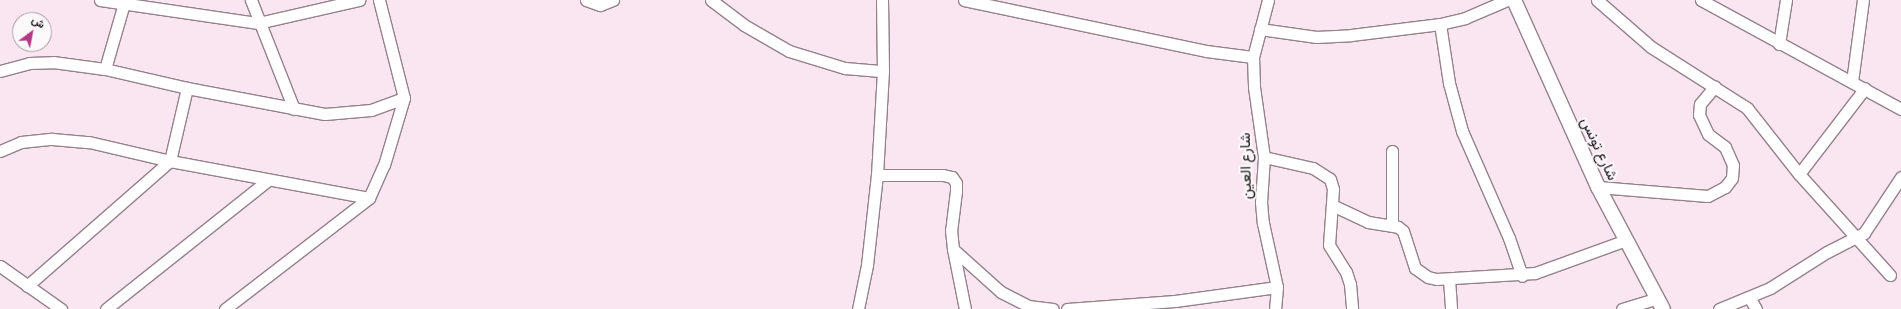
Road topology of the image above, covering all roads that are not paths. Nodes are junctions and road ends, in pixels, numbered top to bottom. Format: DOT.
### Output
graph roads {
  1 [pos="100,0"];
  2 [pos="251,0"];
  3 [pos="359,0"];
  4 [pos="379,0"];
  5 [pos="586,0"];
  6 [pos="613,0"];
  7 [pos="711,0"];
  8 [pos="882,0"];
  9 [pos="964,0"];
  10 [pos="1268,0"];
  11 [pos="1507,0"];
  12 [pos="1514,0"];
  13 [pos="1597,0"];
  14 [pos="1786,0"];
  15 [pos="1863,0"];
  16 [pos="1704,1"];
  17 [pos="124,3"];
  18 [pos="258,23"];
  19 [pos="1440,24"];
  20 [pos="1260,29"];
  21 [pos="1779,44"];
  22 [pos="1253,57"];
  23 [pos="105,69"];
  24 [pos="0,71"];
  25 [pos="883,71"];
  26 [pos="1852,82"];
  27 [pos="1715,86"];
  28 [pos="187,88"];
  29 [pos="1865,88"];
  30 [pos="404,98"];
  31 [pos="294,109"];
  32 [pos="1901,109"];
  33 [pos="0,151"];
  34 [pos="1392,151"];
  35 [pos="1264,158"];
  36 [pos="170,162"];
  37 [pos="1799,174"];
  38 [pos="877,175"];
  39 [pos="1901,177"];
  40 [pos="268,180"];
  41 [pos="1598,187"];
  42 [pos="369,198"];
  43 [pos="1332,205"];
  44 [pos="1392,224"];
  45 [pos="1858,237"];
  46 [pos="1626,240"];
  47 [pos="953,249"];
  48 [pos="0,266"];
  49 [pos="1890,275"];
  50 [pos="1522,276"];
  51 [pos="1449,279"];
  52 [pos="27,286"];
  53 [pos="1277,287"];
  54 [pos="1749,297"];
  55 [pos="1660,304"];
  56 [pos="60,309"];
  57 [pos="106,309"];
  58 [pos="225,309"];
  59 [pos="858,309"];
  60 [pos="965,309"];
  61 [pos="1053,309"];
  62 [pos="1067,309"];
  63 [pos="1275,309"];
  64 [pos="1352,309"];
  65 [pos="1451,309"];
  66 [pos="1622,309"];
  67 [pos="1719,309"];
  68 [pos="1756,309"];
  1 -- 17 [label="street"];
  2 -- 18 [label="street"];
  3 -- 18 [label="street"];
  4 -- 30 [label="street"];
  5 -- 6 [label="street"];
  7 -- 25 [label="street"];
  8 -- 25 [label="street"];
  9 -- 22 [label="street"];
  10 -- 20 [label="street, شارع العين"];
  11 -- 19 [label="street"];
  12 -- 41 [label="street, شارع تونس"];
  13 -- 27 [label="street"];
  14 -- 21 [label="street"];
  15 -- 26 [label="street"];
  16 -- 21 [label="street"];
  17 -- 18 [label="street"];
  17 -- 23 [label="street"];
  18 -- 31 [label="street"];
  19 -- 20 [label="street"];
  19 -- 50 [label="street"];
  20 -- 22 [label="street, شارع العين"];
  21 -- 26 [label="street"];
  22 -- 35 [label="street, شارع العين"];
  23 -- 24 [label="street"];
  23 -- 28 [label="street"];
  25 -- 38 [label="street"];
  26 -- 29 [label="street"];
  27 -- 37 [label="street"];
  27 -- 41 [label="street"];
  28 -- 31 [label="street"];
  28 -- 36 [label="street"];
  29 -- 32 [label="street"];
  29 -- 37 [label="street"];
  30 -- 31 [label="street"];
  30 -- 42 [label="street"];
  33 -- 36 [label="street"];
  34 -- 44 [label="street"];
  35 -- 43 [label="street"];
  35 -- 53 [label="street, شارع العين"];
  36 -- 40 [label="street"];
  36 -- 52 [label="street"];
  37 -- 45 [label="street"];
  38 -- 47 [label="street"];
  38 -- 59 [label="street"];
  39 -- 45 [label="street"];
  40 -- 42 [label="street"];
  40 -- 57 [label="street"];
  41 -- 46 [label="street, شارع تونس"];
  42 -- 58 [label="street"];
  43 -- 44 [label="street"];
  43 -- 64 [label="street"];
  44 -- 51 [label="street"];
  45 -- 49 [label="street"];
  45 -- 54 [label="street"];
  46 -- 50 [label="street"];
  46 -- 55 [label="street, شارع تونس"];
  47 -- 60 [label="street"];
  47 -- 61 [label="street"];
  48 -- 52 [label="street"];
  50 -- 51 [label="street"];
  51 -- 65 [label="street"];
  52 -- 56 [label="street"];
  53 -- 62 [label="street"];
  53 -- 63 [label="street, شارع العين"];
  54 -- 67 [label="street"];
  54 -- 68 [label="street"];
  55 -- 66 [label="street"];
}
